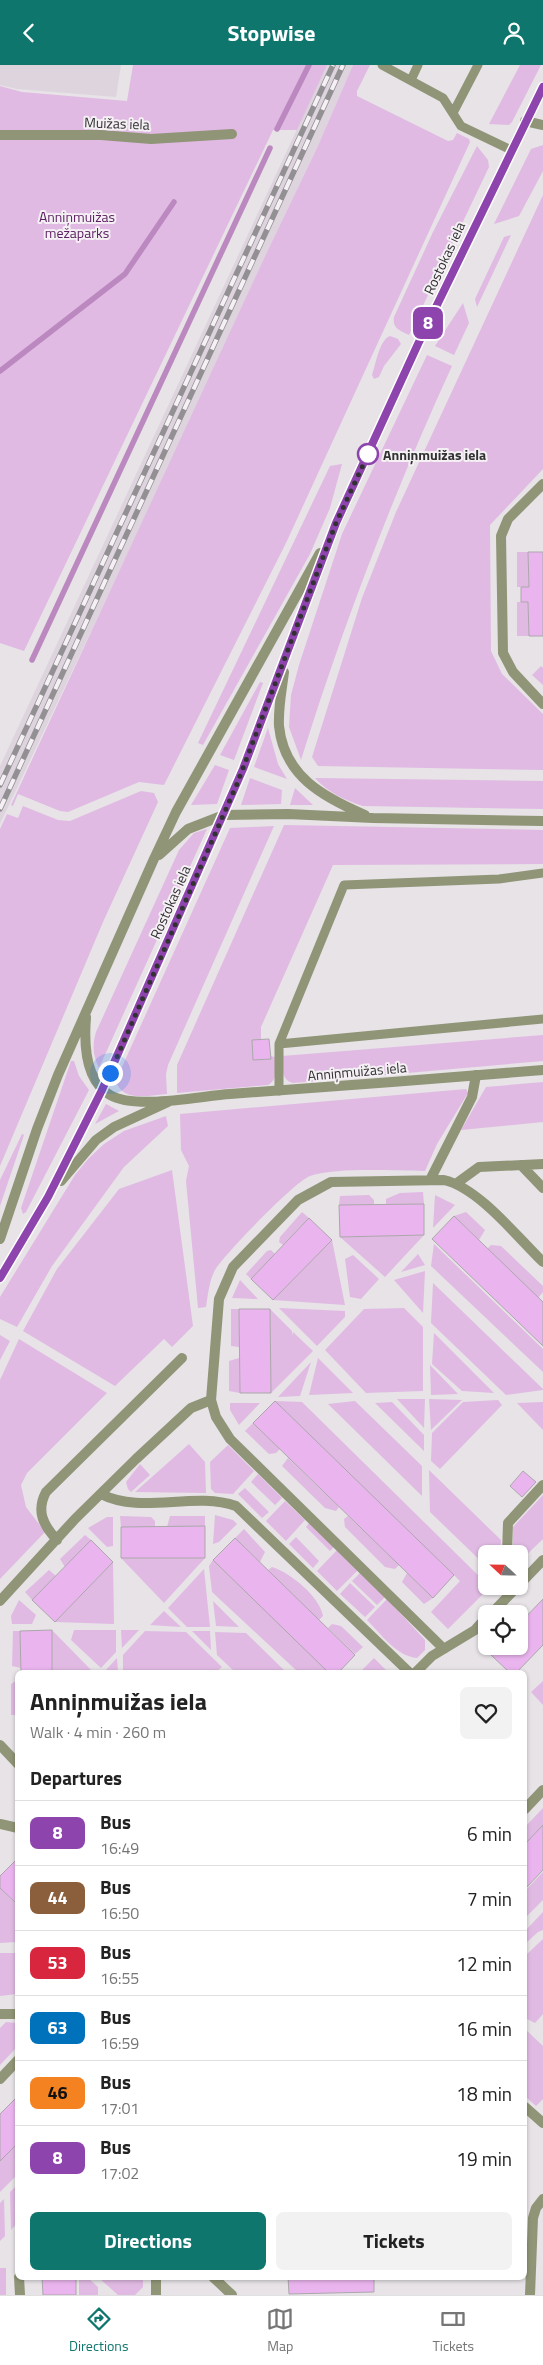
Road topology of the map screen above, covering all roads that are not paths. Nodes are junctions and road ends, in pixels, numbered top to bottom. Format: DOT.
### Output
graph roads {
  1 [pos="382,65"];
  2 [pos="418,65"];
  3 [pos="478,65"];
  4 [pos="410,80"];
  5 [pos="543,87"];
  6 [pos="452,113"];
  7 [pos="525,121"];
  8 [pos="543,125"];
  9 [pos="232,134"];
  10 [pos="0,135"];
  11 [pos="511,150"];
  12 [pos="543,484"];
  13 [pos="336,523"];
  14 [pos="285,659"];
  15 [pos="543,704"];
  16 [pos="224,815"];
  17 [pos="373,818"];
  18 [pos="543,821"];
  19 [pos="152,861"];
  20 [pos="543,873"];
  21 [pos="86,1008"];
  22 [pos="543,1019"];
  23 [pos="279,1044"];
  24 [pos="543,1070"];
  25 [pos="476,1075"];
  26 [pos="102,1090"];
  27 [pos="279,1091"];
  28 [pos="173,1100"];
  29 [pos="543,1164"];
  30 [pos="521,1165"];
  31 [pos="430,1180"];
  32 [pos="458,1183"];
  33 [pos="543,1188"];
  34 [pos="48,1197"];
  35 [pos="0,1239"];
  36 [pos="542,1260"];
  37 [pos="0,1278"];
  38 [pos="182,1357"];
  39 [pos="211,1400"];
  40 [pos="543,1485"];
  41 [pos="101,1494"];
  42 [pos="57,1540"];
  43 [pos="507,1545"];
  44 [pos="543,1560"];
  45 [pos="528,1575"];
  46 [pos="509,1595"];
  47 [pos="0,1601"];
  48 [pos="499,1605"];
  49 [pos="478,1627"];
  50 [pos="444,1649"];
  51 [pos="407,1670"];
  52 [pos="418,1670"];
  53 [pos="0,1745"];
  54 [pos="15,1760"];
  55 [pos="543,1790"];
  56 [pos="527,1807"];
  57 [pos="0,1824"];
  58 [pos="15,1827"];
  59 [pos="0,2014"];
  60 [pos="15,2014"];
  61 [pos="15,2064"];
  62 [pos="0,2079"];
  63 [pos="527,2109"];
  64 [pos="543,2123"];
  65 [pos="543,2199"];
  66 [pos="19,2280"];
  67 [pos="156,2280"];
  68 [pos="216,2280"];
  69 [pos="20,2295"];
  70 [pos="156,2295"];
  71 [pos="232,2295"];
  72 [pos="530,2295"];
  1 -- 4 [label="lane"];
  2 -- 4 [label="lane"];
  3 -- 6 [label="lane"];
  4 -- 6 [label="lane"];
  5 -- 7 [label="street, Rostokas iela"];
  6 -- 11 [label="lane"];
  7 -- 8 [label="street"];
  7 -- 11 [label="street, Rostokas iela"];
  9 -- 10 [label="street, Muižas iela"];
  11 -- 13 [label="street, Rostokas iela"];
  12 -- 15 [label="street"];
  13 -- 14 [label="street, Rostokas iela"];
  13 -- 19 [label="street, Rostokas iela"];
  14 -- 16 [label="street, Rostokas iela"];
  14 -- 17 [label="street"];
  16 -- 17 [label="street"];
  16 -- 19 [label="street"];
  16 -- 26 [label="street, Rostokas iela"];
  17 -- 18 [label="street"];
  19 -- 21 [label="street, Rostokas iela"];
  20 -- 23 [label="lane"];
  21 -- 26 [label="street"];
  21 -- 35 [label="street, Rostokas iela"];
  22 -- 23 [label="lane"];
  23 -- 27 [label="lane"];
  24 -- 25 [label="street, Anniņmuižas iela"];
  25 -- 27 [label="street, Anniņmuižas iela"];
  25 -- 31 [label="street"];
  26 -- 28 [label="street, Anniņmuižas iela"];
  26 -- 34 [label="street, Rostokas iela"];
  27 -- 28 [label="street, Anniņmuižas iela"];
  28 -- 34 [label="street, Anniņmuižas iela"];
  29 -- 30 [label="street"];
  30 -- 32 [label="street"];
  30 -- 33 [label="street"];
  31 -- 32 [label="street"];
  31 -- 39 [label="street"];
  32 -- 36 [label="street"];
  34 -- 37 [label="street, Rostokas iela"];
  38 -- 42 [label="street"];
  39 -- 41 [label="street"];
  39 -- 50 [label="street"];
  40 -- 43 [label="street"];
  41 -- 42 [label="street"];
  41 -- 51 [label="street"];
  42 -- 47 [label="street"];
  44 -- 45 [label="street"];
  46 -- 48 [label="street"];
  49 -- 50 [label="street"];
  50 -- 52 [label="street"];
  53 -- 54 [label="street"];
  55 -- 56 [label="street"];
  57 -- 58 [label="street"];
  59 -- 60 [label="street"];
  61 -- 62 [label="street"];
  63 -- 64 [label="street"];
  65 -- 72 [label="street"];
  66 -- 69 [label="street"];
  67 -- 70 [label="street"];
  68 -- 71 [label="street"];
}
